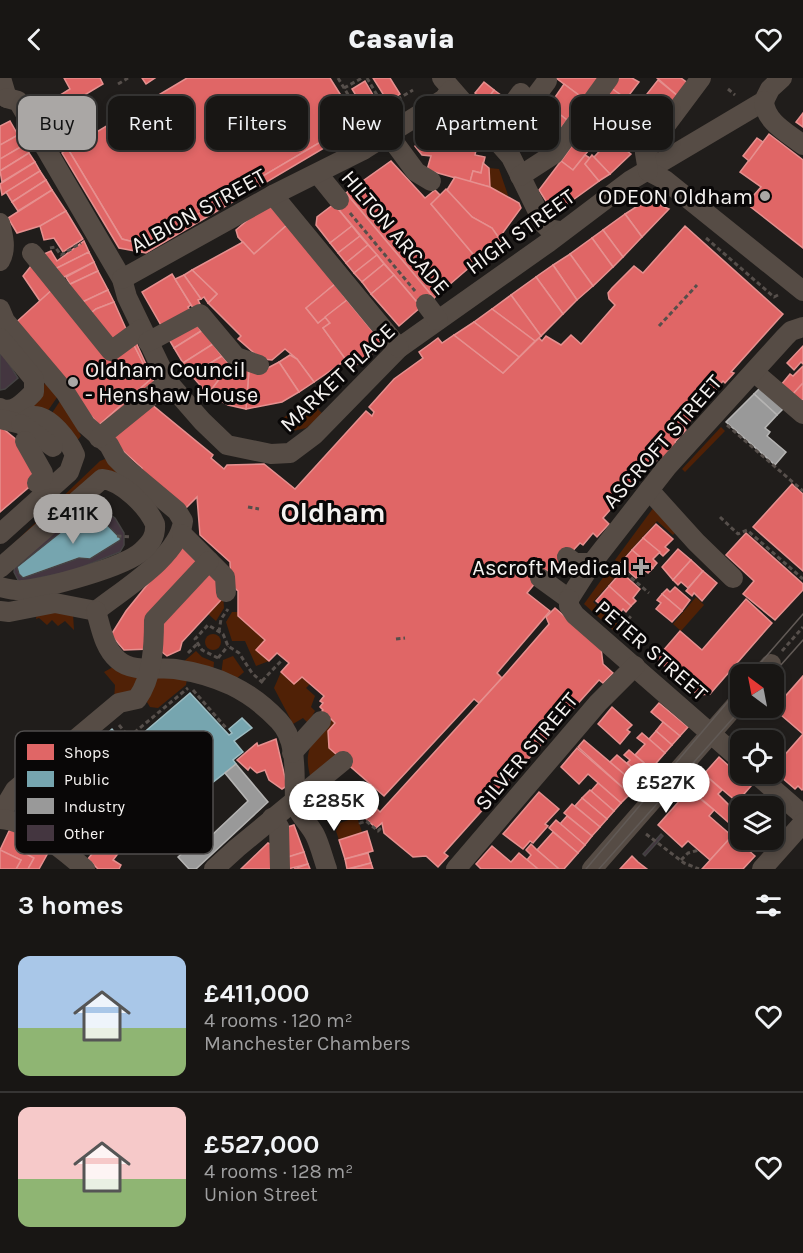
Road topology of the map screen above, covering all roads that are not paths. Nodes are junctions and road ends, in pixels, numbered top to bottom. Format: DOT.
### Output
graph roads {
  1 [pos="2,78"];
  2 [pos="609,78"];
  3 [pos="782,78"];
  4 [pos="692,79"];
  5 [pos="547,81"];
  6 [pos="448,83"];
  7 [pos="459,96"];
  8 [pos="536,96"];
  9 [pos="764,100"];
  10 [pos="18,101"];
  11 [pos="3,103"];
  12 [pos="403,114"];
  13 [pos="803,145"];
  14 [pos="47,150"];
  15 [pos="362,150"];
  16 [pos="385,150"];
  17 [pos="505,150"];
  18 [pos="648,171"];
  19 [pos="318,174"];
  20 [pos="520,176"];
  21 [pos="431,181"];
  22 [pos="273,195"];
  23 [pos="339,200"];
  24 [pos="0,223"];
  25 [pos="560,231"];
  26 [pos="32,253"];
  27 [pos="0,261"];
  28 [pos="122,279"];
  29 [pos="803,291"];
  30 [pos="4,303"];
  31 [pos="426,304"];
  32 [pos="438,320"];
  33 [pos="803,327"];
  34 [pos="146,334"];
  35 [pos="0,338"];
  36 [pos="426,338"];
  37 [pos="399,348"];
  38 [pos="259,364"];
  39 [pos="754,372"];
  40 [pos="168,382"];
  41 [pos="64,392"];
  42 [pos="0,408"];
  43 [pos="803,414"];
  44 [pos="0,420"];
  45 [pos="28,434"];
  46 [pos="104,442"];
  47 [pos="64,457"];
  48 [pos="41,486"];
  49 [pos="648,490"];
  50 [pos="188,524"];
  51 [pos="0,534"];
  52 [pos="567,557"];
  53 [pos="209,561"];
  54 [pos="602,561"];
  55 [pos="0,568"];
  56 [pos="540,578"];
  57 [pos="733,578"];
  58 [pos="0,586"];
  59 [pos="226,592"];
  60 [pos="569,599"];
  61 [pos="0,611"];
  62 [pos="96,611"];
  63 [pos="635,666"];
  64 [pos="149,668"];
  65 [pos="730,712"];
  66 [pos="321,721"];
  67 [pos="86,731"];
  68 [pos="711,734"];
  69 [pos="730,750"];
  70 [pos="292,753"];
  71 [pos="343,761"];
  72 [pos="767,784"];
  73 [pos="15,790"];
  74 [pos="295,801"];
  75 [pos="803,815"];
  76 [pos="0,817"];
  77 [pos="272,818"];
  78 [pos="15,822"];
  79 [pos="803,823"];
  80 [pos="65,854"];
  81 [pos="461,867"];
  82 [pos="85,869"];
  83 [pos="214,869"];
  84 [pos="280,869"];
  85 [pos="327,869"];
  86 [pos="592,869"];
  87 [pos="762,869"];
  1 -- 11 [label="street"];
  2 -- 20 [label="street"];
  3 -- 9 [label="street, HIGH STREET"];
  4 -- 18 [label="street"];
  5 -- 8 [label="street"];
  6 -- 7 [label="street"];
  6 -- 12 [label="street, ALBION STREET"];
  9 -- 13 [label="street"];
  9 -- 18 [label="street, HIGH STREET"];
  10 -- 11 [label="street, MARKET PLACE"];
  14 -- 28 [label="street, MARKET PLACE"];
  15 -- 19 [label="street, ALBION STREET"];
  16 -- 21 [label="street"];
  17 -- 20 [label="street"];
  18 -- 25 [label="street, HIGH STREET"];
  18 -- 29 [label="street"];
  19 -- 22 [label="street, ALBION STREET"];
  19 -- 23 [label="street, HILTON ARCADE"];
  20 -- 25 [label="street"];
  22 -- 28 [label="street, ALBION STREET"];
  22 -- 37 [label="street"];
  24 -- 27 [label="street"];
  25 -- 32 [label="street, HIGH STREET"];
  26 -- 34 [label="street"];
  28 -- 34 [label="street, MARKET PLACE"];
  30 -- 41 [label="street"];
  31 -- 32 [label="street, HILTON ARCADE"];
  32 -- 36 [label="street, HIGH STREET"];
  33 -- 39 [label="street, ASCROFT STREET"];
  34 -- 38 [label="street"];
  34 -- 40 [label="street, MARKET PLACE"];
  35 -- 42 [label="street"];
  36 -- 37 [label="street, MARKET PLACE"];
  37 -- 40 [label="street, MARKET PLACE"];
  39 -- 43 [label="street"];
  39 -- 49 [label="street, ASCROFT STREET"];
  40 -- 46 [label="street"];
  41 -- 45 [label="street"];
  41 -- 46 [label="street"];
  44 -- 45 [label="street"];
  45 -- 47 [label="street"];
  45 -- 48 [label="street"];
  46 -- 47 [label="street"];
  46 -- 50 [label="street"];
  47 -- 48 [label="street"];
  48 -- 51 [label="street"];
  49 -- 54 [label="street, ASCROFT STREET"];
  49 -- 57 [label="street"];
  50 -- 53 [label="street"];
  50 -- 62 [label="street"];
  52 -- 54 [label="street"];
  53 -- 59 [label="street"];
  53 -- 64 [label="street"];
  54 -- 60 [label="street, ASCROFT STREET"];
  55 -- 58 [label="street"];
  56 -- 60 [label="street"];
  60 -- 63 [label="street, PETER STREET"];
  61 -- 62 [label="street"];
  62 -- 64 [label="street"];
  63 -- 68 [label="street, PETER STREET"];
  63 -- 81 [label="street, SILVER STREET"];
  64 -- 67 [label="street"];
  64 -- 70 [label="street"];
  65 -- 68 [label="street"];
  66 -- 70 [label="street"];
  68 -- 69 [label="street, PETER STREET"];
  68 -- 86 [label="street"];
  70 -- 74 [label="street"];
  71 -- 74 [label="street"];
  72 -- 75 [label="street"];
  73 -- 76 [label="street"];
  74 -- 77 [label="street"];
  74 -- 85 [label="street"];
  76 -- 78 [label="street"];
  77 -- 83 [label="street"];
  77 -- 84 [label="street"];
  79 -- 87 [label="street"];
  80 -- 82 [label="street"];
}
